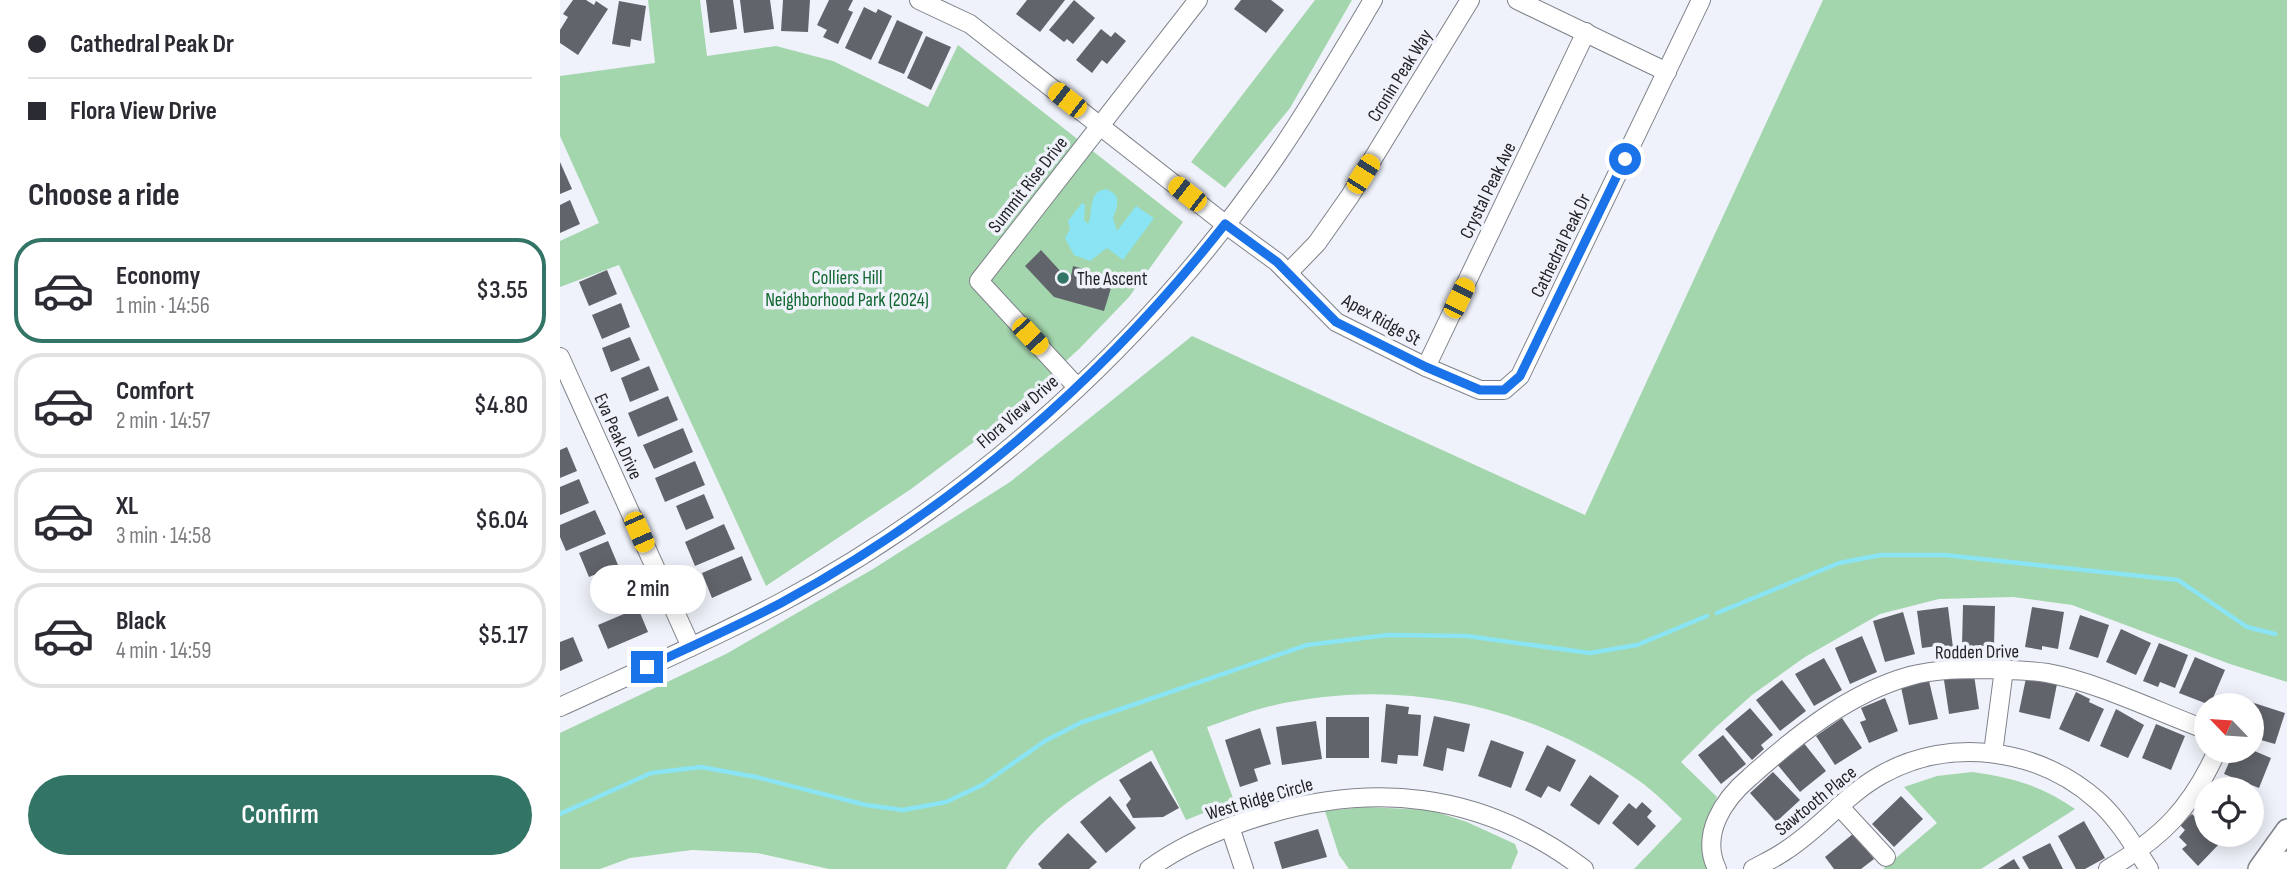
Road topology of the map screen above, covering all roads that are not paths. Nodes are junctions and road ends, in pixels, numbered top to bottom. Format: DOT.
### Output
graph roads {
  1 [pos="919,0"];
  2 [pos="1198,0"];
  3 [pos="1373,0"];
  4 [pos="1470,0"];
  5 [pos="1517,0"];
  6 [pos="1701,0"];
  7 [pos="1586,32"];
  8 [pos="1667,72"];
  9 [pos="1099,125"];
  10 [pos="1225,224"];
  11 [pos="1289,273"];
  12 [pos="560,358"];
  13 [pos="1426,367"];
  14 [pos="1077,387"];
  15 [pos="1504,390"];
  16 [pos="691,647"];
  17 [pos="2004,670"];
  18 [pos="560,707"];
  19 [pos="2194,725"];
  20 [pos="1993,753"];
  21 [pos="2211,763"];
  22 [pos="1839,806"];
  23 [pos="1230,827"];
  24 [pos="2287,830"];
  25 [pos="2137,851"];
  26 [pos="1886,857"];
  27 [pos="2287,862"];
  28 [pos="1149,869"];
  29 [pos="1244,869"];
  30 [pos="1584,869"];
  31 [pos="1717,869"];
  32 [pos="1753,869"];
  33 [pos="2108,869"];
  34 [pos="2149,869"];
  35 [pos="2259,869"];
  36 [pos="2282,869"];
  1 -- 9 [label="street, Apex Ridge St"];
  2 -- 9 [label="street, Summit Rise Drive"];
  3 -- 10 [label="street, Flora View Drive"];
  4 -- 11 [label="street, Cronin Peak Way"];
  5 -- 7 [label="street"];
  6 -- 8 [label="street, Cathedral Peak Dr"];
  7 -- 8 [label="street"];
  7 -- 13 [label="street, Crystal Peak Ave"];
  8 -- 15 [label="street, Cathedral Peak Dr"];
  9 -- 10 [label="street, Apex Ridge St"];
  9 -- 14 [label="street, Summit Rise Drive"];
  10 -- 11 [label="street, Apex Ridge St"];
  10 -- 14 [label="street, Flora View Drive"];
  11 -- 13 [label="street, Apex Ridge St"];
  12 -- 16 [label="street, Eva Peak Drive"];
  13 -- 15 [label="street, Apex Ridge St"];
  14 -- 16 [label="street, Flora View Drive"];
  16 -- 18 [label="street, Flora View Drive"];
  17 -- 19 [label="street, Rodden Drive"];
  17 -- 20 [label="street"];
  17 -- 31 [label="street, Rodden Drive"];
  20 -- 22 [label="street, Sawtooth Place"];
  20 -- 25 [label="street, Sawtooth Place"];
  21 -- 25 [label="street"];
  22 -- 26 [label="street"];
  22 -- 32 [label="street, Sawtooth Place"];
  23 -- 28 [label="street, West Ridge Circle"];
  23 -- 29 [label="street"];
  23 -- 30 [label="street, West Ridge Circle"];
  24 -- 35 [label="street"];
  25 -- 33 [label="street"];
  25 -- 34 [label="street, Sawtooth Place"];
  27 -- 36 [label="street"];
}
